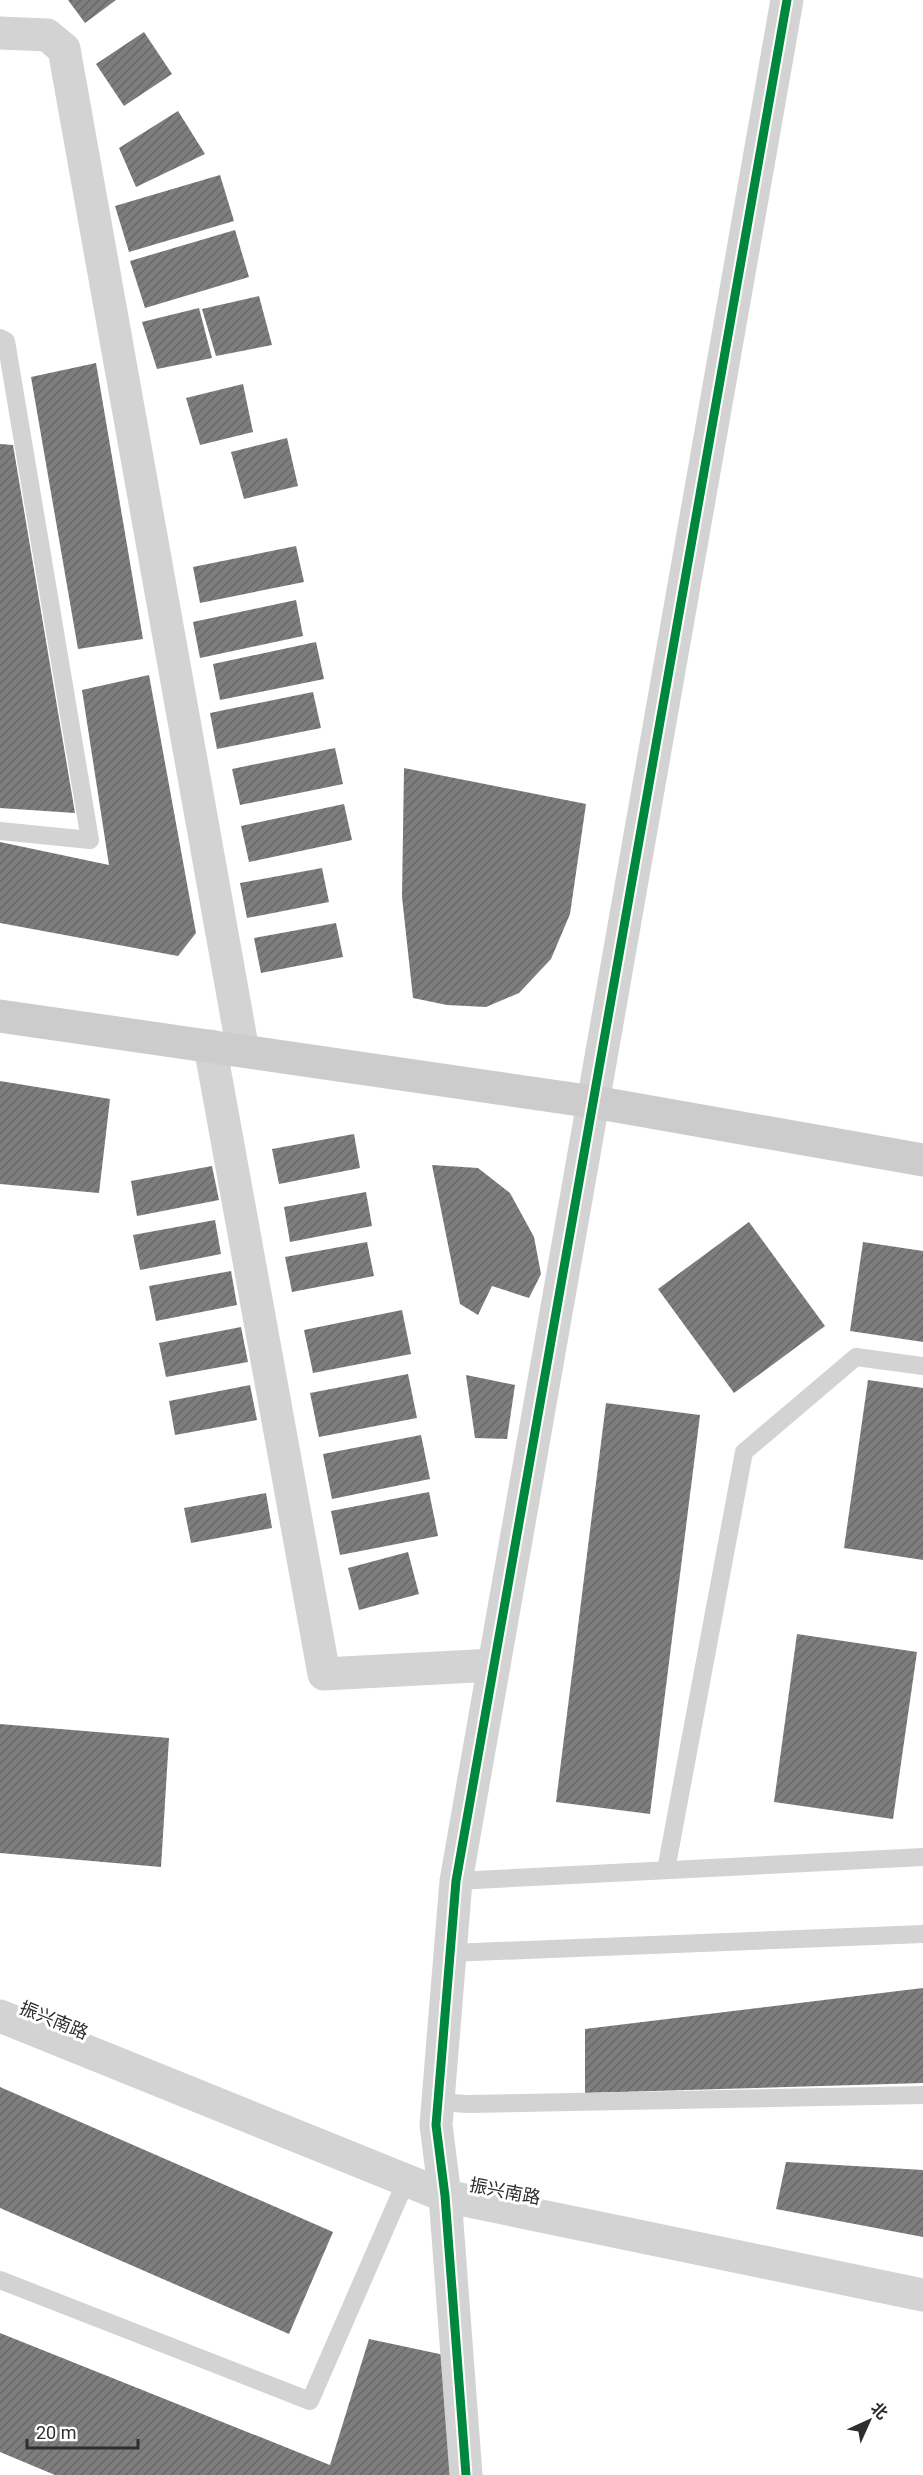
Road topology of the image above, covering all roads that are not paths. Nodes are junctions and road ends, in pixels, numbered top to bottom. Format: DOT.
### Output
graph roads {
  1 [pos="787,0"];
  2 [pos="0,33"];
  3 [pos="0,338"];
  4 [pos="0,831"];
  5 [pos="0,1016"];
  6 [pos="210,1046"];
  7 [pos="243,1051"];
  8 [pos="594,1102"];
  9 [pos="923,1160"];
  10 [pos="923,1366"];
  11 [pos="494,1665"];
  12 [pos="923,1857"];
  13 [pos="666,1870"];
  14 [pos="456,1881"];
  15 [pos="923,1934"];
  16 [pos="450,1953"];
  17 [pos="0,2016"];
  18 [pos="923,2095"];
  19 [pos="437,2102"];
  20 [pos="406,2181"];
  21 [pos="445,2196"];
  22 [pos="0,2280"];
  23 [pos="923,2295"];
  24 [pos="466,2475"];
  1 -- 8 [label="street"];
  2 -- 7 [label="street"];
  3 -- 4 [label="lane"];
  5 -- 6 [label="street"];
  6 -- 7 [label="street"];
  6 -- 11 [label="street"];
  7 -- 8 [label="street"];
  8 -- 9 [label="street"];
  8 -- 11 [label="street"];
  10 -- 13 [label="lane"];
  11 -- 14 [label="street"];
  12 -- 13 [label="lane"];
  13 -- 14 [label="lane"];
  14 -- 16 [label="street"];
  15 -- 16 [label="lane"];
  16 -- 19 [label="street"];
  17 -- 20 [label="street, 振兴南路"];
  18 -- 19 [label="lane"];
  19 -- 21 [label="street"];
  20 -- 21 [label="street, 振兴南路"];
  20 -- 22 [label="lane"];
  21 -- 23 [label="street, 振兴南路"];
  21 -- 24 [label="street"];
}
